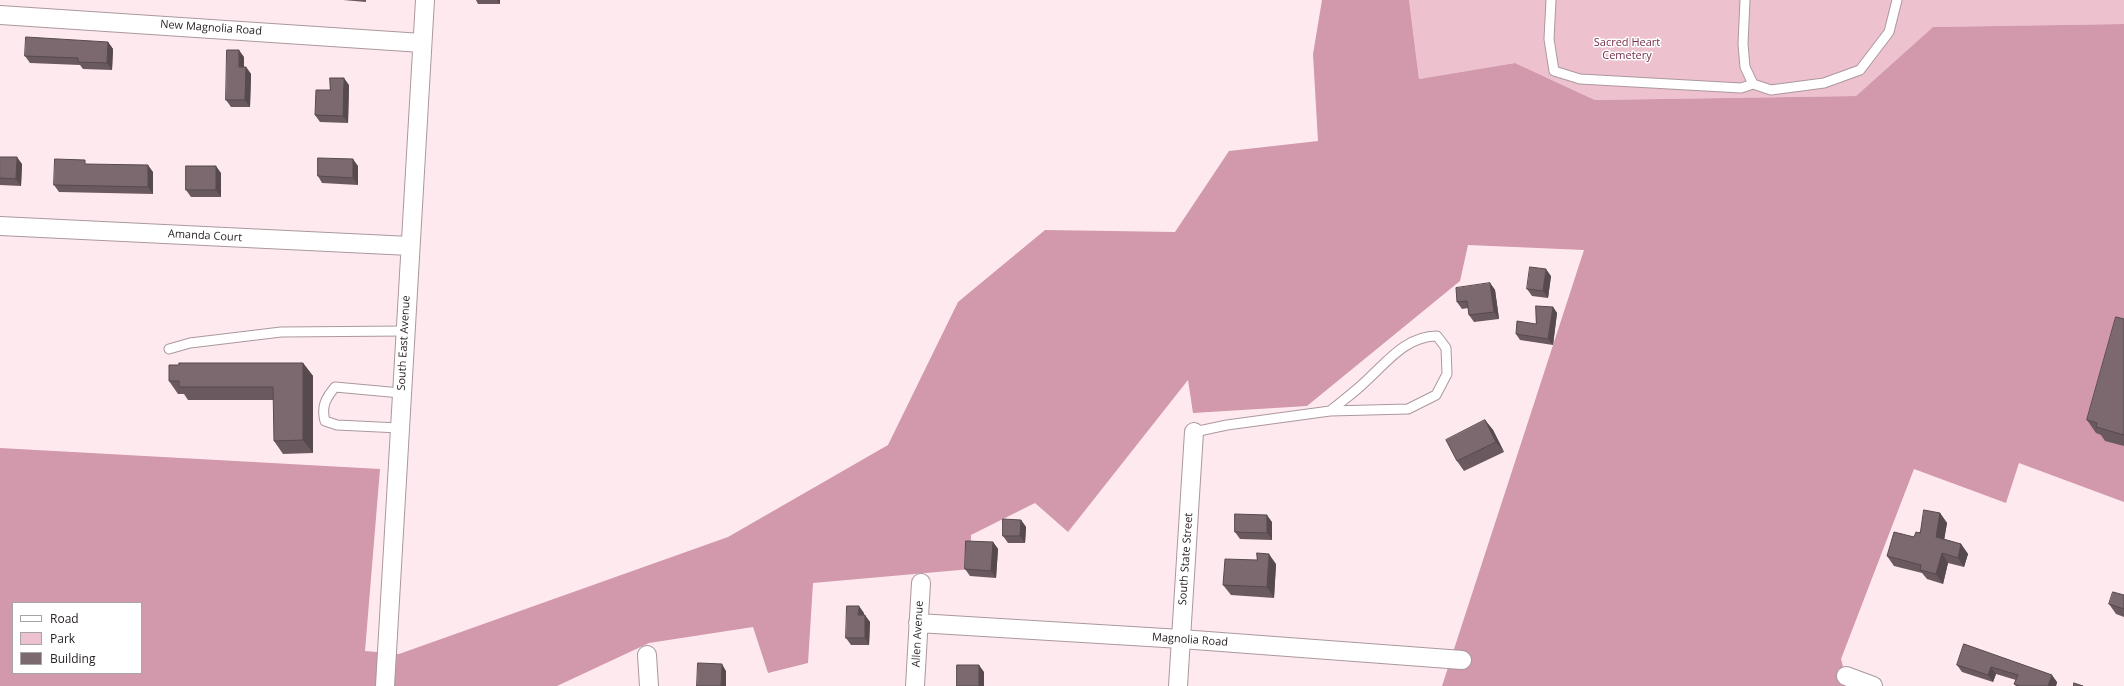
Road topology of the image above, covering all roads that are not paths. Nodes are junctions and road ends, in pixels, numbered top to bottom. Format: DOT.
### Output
graph roads {
  1 [pos="425,0"];
  2 [pos="1551,0"];
  3 [pos="1745,0"];
  4 [pos="1898,0"];
  5 [pos="0,15"];
  6 [pos="422,43"];
  7 [pos="1753,84"];
  8 [pos="0,226"];
  9 [pos="410,246"];
  10 [pos="405,331"];
  11 [pos="169,349"];
  12 [pos="401,393"];
  13 [pos="1330,411"];
  14 [pos="400,428"];
  15 [pos="1194,432"];
  16 [pos="921,583"];
  17 [pos="918,623"];
  18 [pos="1181,640"];
  19 [pos="647,655"];
  20 [pos="1462,660"];
  21 [pos="1846,676"];
  22 [pos="385,686"];
  23 [pos="649,686"];
  24 [pos="915,686"];
  25 [pos="1178,686"];
  26 [pos="1873,686"];
  1 -- 6 [label="street, South East Avenue"];
  2 -- 7 [label="lane"];
  3 -- 7 [label="lane"];
  4 -- 7 [label="lane"];
  5 -- 6 [label="street, New Magnolia Road"];
  6 -- 9 [label="street, South East Avenue"];
  8 -- 9 [label="street, Amanda Court"];
  9 -- 10 [label="street, South East Avenue"];
  10 -- 11 [label="lane"];
  10 -- 12 [label="street, South East Avenue"];
  12 -- 14 [label="street, South East Avenue"];
  12 -- 14 [label="lane"];
  13 -- 13 [label="lane"];
  13 -- 15 [label="lane"];
  14 -- 22 [label="street, South East Avenue"];
  15 -- 18 [label="street, South State Street"];
  16 -- 17 [label="street, Allen Avenue"];
  17 -- 18 [label="street, Magnolia Road"];
  17 -- 24 [label="street, Allen Avenue"];
  18 -- 20 [label="street, Magnolia Road"];
  18 -- 25 [label="street, South State Street"];
  19 -- 23 [label="street"];
  21 -- 26 [label="street"];
}
